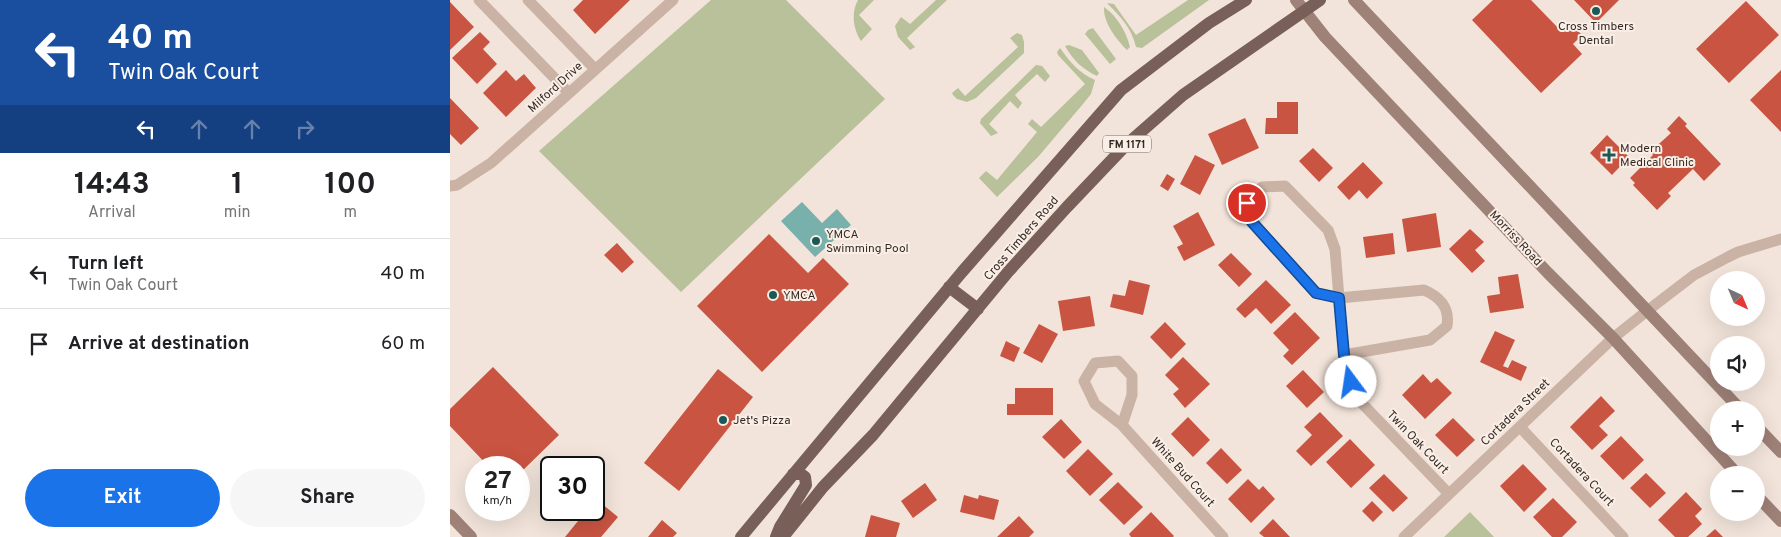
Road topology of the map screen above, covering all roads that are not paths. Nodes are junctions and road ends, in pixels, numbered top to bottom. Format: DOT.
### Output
graph roads {
  1 [pos="479,0"];
  2 [pos="528,0"];
  3 [pos="673,0"];
  4 [pos="1246,0"];
  5 [pos="1320,0"];
  6 [pos="1354,0"];
  7 [pos="1300,5"];
  8 [pos="596,69"];
  9 [pos="569,93"];
  10 [pos="450,186"];
  11 [pos="1781,239"];
  12 [pos="949,287"];
  13 [pos="1339,298"];
  14 [pos="978,309"];
  15 [pos="1647,311"];
  16 [pos="1613,338"];
  17 [pos="1344,355"];
  18 [pos="1732,401"];
  19 [pos="1122,425"];
  20 [pos="1520,427"];
  21 [pos="1765,435"];
  22 [pos="1781,452"];
  23 [pos="1730,466"];
  24 [pos="793,474"];
  25 [pos="1449,494"];
  26 [pos="1765,504"];
  27 [pos="450,515"];
  28 [pos="1781,521"];
  29 [pos="471,537"];
  30 [pos="741,537"];
  31 [pos="776,537"];
  32 [pos="783,537"];
  33 [pos="1223,537"];
  34 [pos="1404,537"];
  35 [pos="1623,537"];
  1 -- 9 [label="street"];
  2 -- 8 [label="street"];
  3 -- 8 [label="street, Milford Drive"];
  4 -- 12 [label="main road, Cross Timbers Road / FM 1171"];
  5 -- 7 [label="main road, Cross Timbers Road / FM 1171"];
  6 -- 15 [label="main road"];
  7 -- 14 [label="main road, Cross Timbers Road / FM 1171"];
  7 -- 16 [label="main road, Morriss Road"];
  8 -- 9 [label="street, Milford Drive"];
  9 -- 10 [label="street, Milford Drive"];
  11 -- 15 [label="street, Cortadera Street"];
  12 -- 14 [label="main road"];
  12 -- 24 [label="main road, Cross Timbers Road / FM 1171"];
  13 -- 13 [label="street, Twin Oak Court"];
  13 -- 17 [label="street, Twin Oak Court"];
  13 -- 17 [label="street, Twin Oak Court"];
  14 -- 32 [label="main road, Cross Timbers Road / FM 1171"];
  15 -- 16 [label="street, Cortadera Street"];
  15 -- 18 [label="main road"];
  16 -- 20 [label="street, Cortadera Street"];
  16 -- 23 [label="main road, Morriss Road"];
  17 -- 25 [label="street, Twin Oak Court"];
  19 -- 19 [label="street, White Bud Court"];
  19 -- 33 [label="street, White Bud Court"];
  20 -- 25 [label="street, Cortadera Street"];
  20 -- 35 [label="street, Cortadera Court"];
  21 -- 22 [label="main road"];
  24 -- 30 [label="main road, Cross Timbers Road / FM 1171"];
  24 -- 31 [label="main road"];
  25 -- 34 [label="street, Cortadera Street"];
  26 -- 28 [label="main road"];
  27 -- 29 [label="main road"];
}
